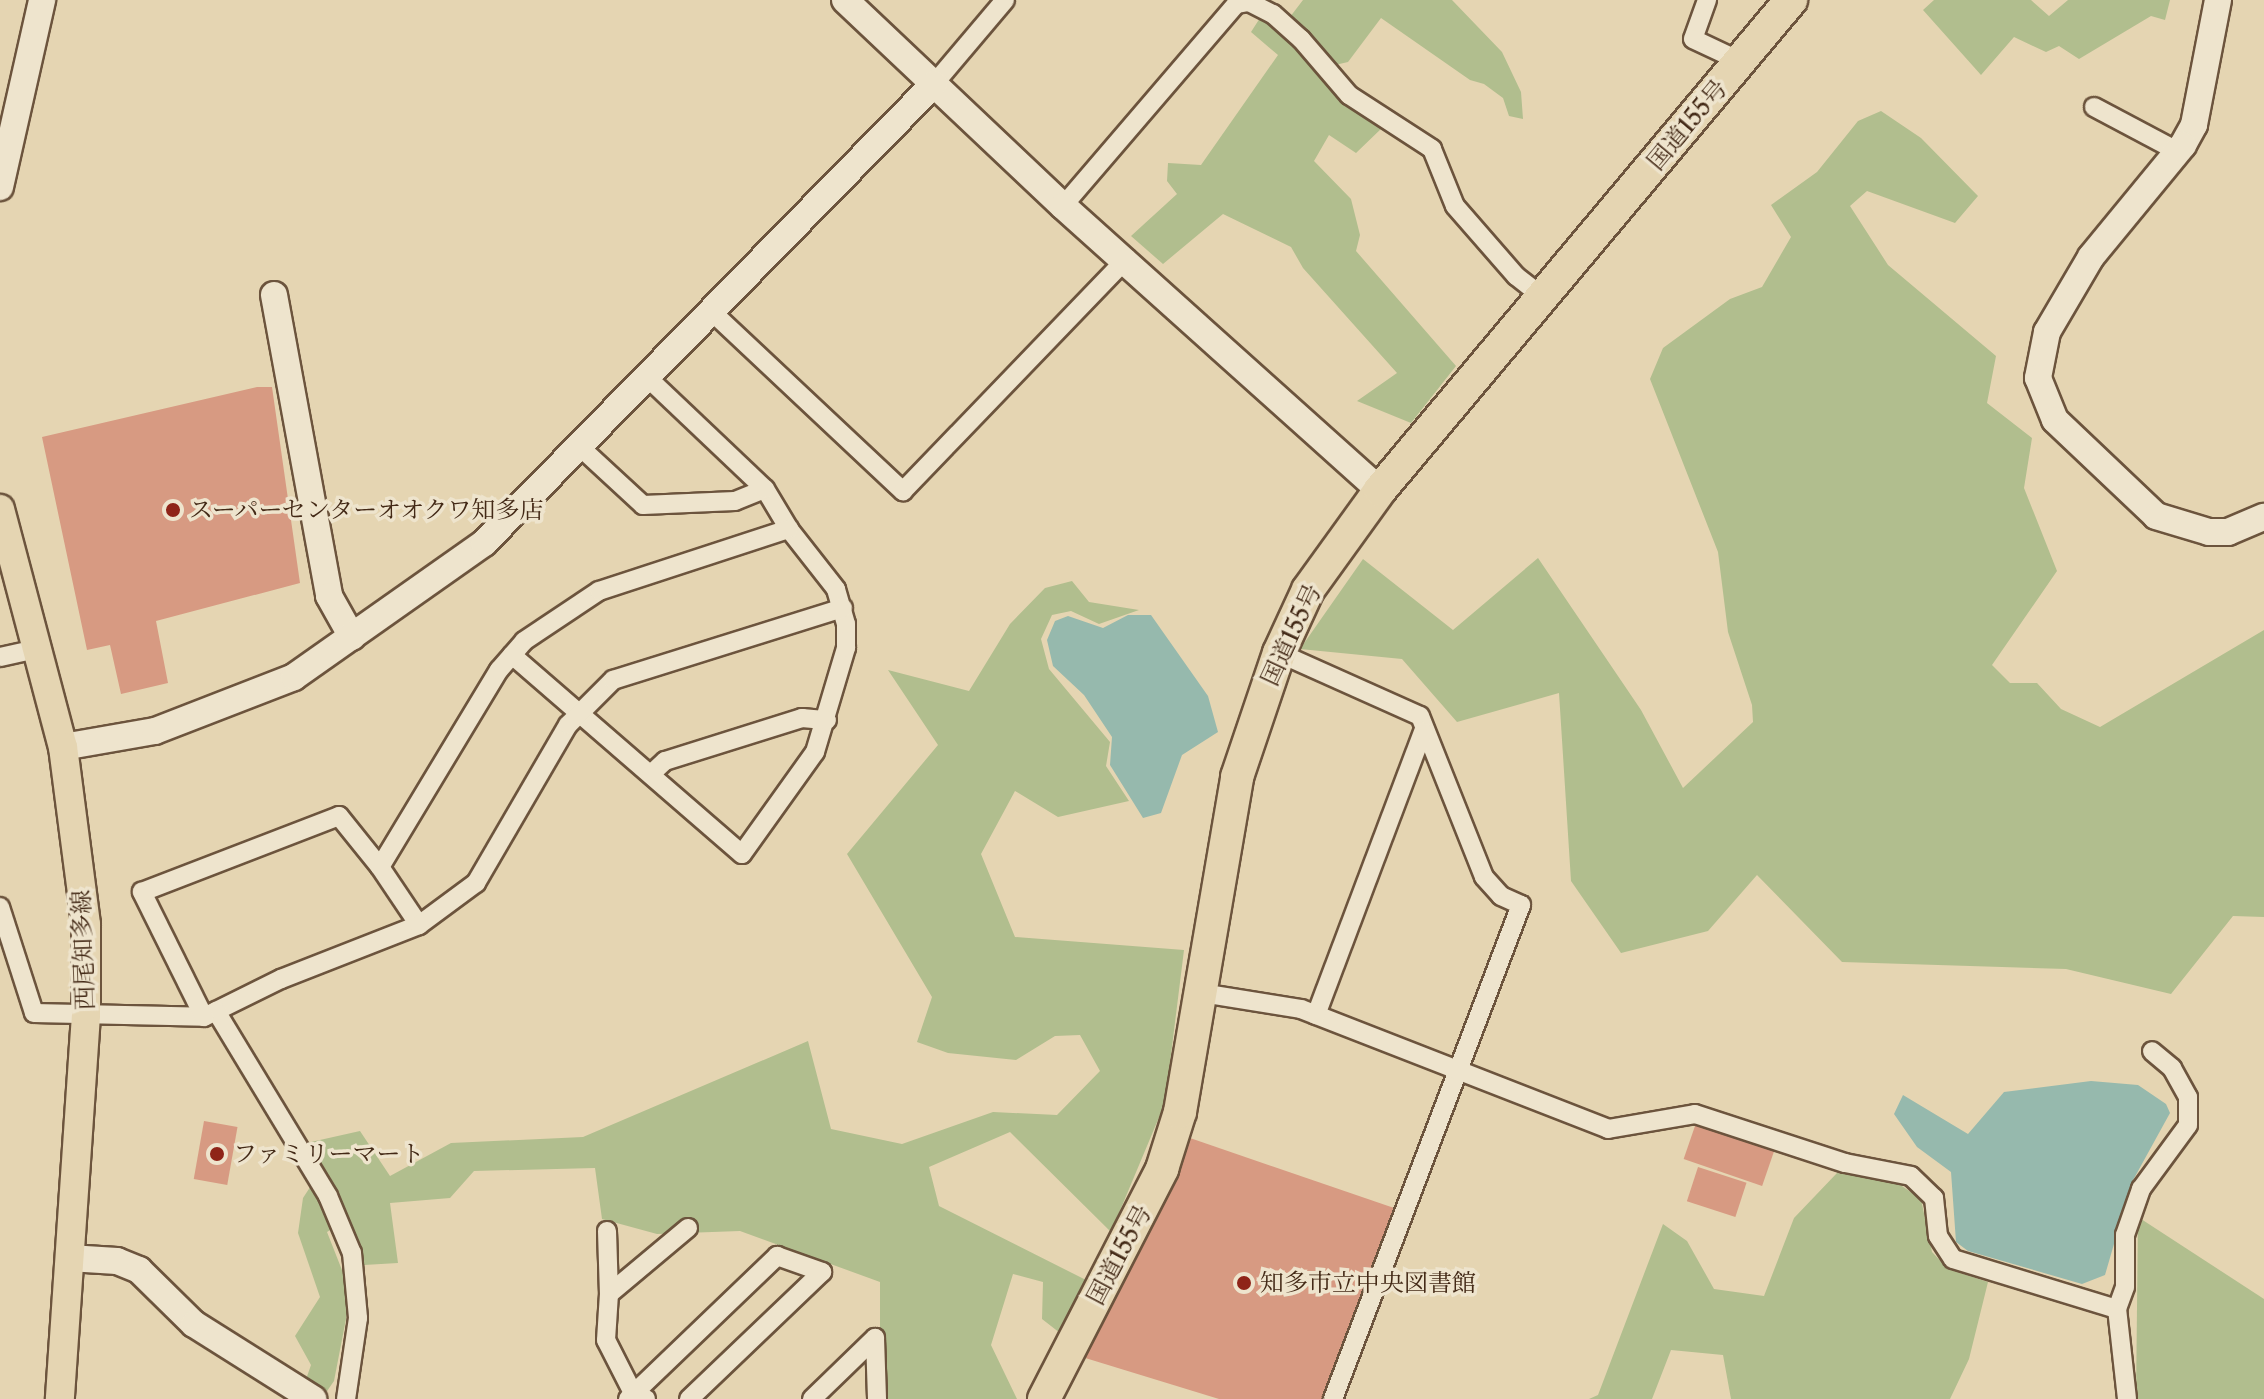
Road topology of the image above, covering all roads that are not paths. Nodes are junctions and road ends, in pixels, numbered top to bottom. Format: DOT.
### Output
graph roads {
  1 [pos="42,0"];
  2 [pos="845,0"];
  3 [pos="1005,0"];
  4 [pos="1707,0"];
  5 [pos="1791,0"];
  6 [pos="2218,0"];
  7 [pos="1740,61"];
  8 [pos="934,84"];
  9 [pos="2094,107"];
  10 [pos="2177,151"];
  11 [pos="0,187"];
  12 [pos="1063,206"];
  13 [pos="1127,258"];
  14 [pos="274,295"];
  15 [pos="1543,297"];
  16 [pos="710,310"];
  17 [pos="646,376"];
  18 [pos="579,446"];
  19 [pos="765,489"];
  20 [pos="1380,490"];
  21 [pos="0,509"];
  22 [pos="2264,517"];
  23 [pos="789,529"];
  24 [pos="843,608"];
  25 [pos="352,637"];
  26 [pos="41,648"];
  27 [pos="1279,653"];
  28 [pos="512,655"];
  29 [pos="0,657"];
  30 [pos="580,711"];
  31 [pos="827,720"];
  32 [pos="1423,732"];
  33 [pos="63,747"];
  34 [pos="651,774"];
  35 [pos="380,867"];
  36 [pos="0,907"];
  37 [pos="419,925"];
  38 [pos="1202,993"];
  39 [pos="210,1014"];
  40 [pos="86,1015"];
  41 [pos="1316,1015"];
  42 [pos="2152,1051"];
  43 [pos="1460,1067"];
  44 [pos="688,1228"];
  45 [pos="607,1231"];
  46 [pos="69,1258"];
  47 [pos="609,1294"];
  48 [pos="2117,1309"];
  49 [pos="636,1397"];
  50 [pos="60,1399"];
  51 [pos="313,1399"];
  52 [pos="346,1399"];
  53 [pos="689,1399"];
  54 [pos="812,1399"];
  55 [pos="877,1399"];
  56 [pos="1044,1399"];
  57 [pos="1333,1399"];
  58 [pos="2127,1399"];
  1 -- 11 [label="street"];
  2 -- 8 [label="street"];
  3 -- 8 [label="street"];
  4 -- 7 [label="street"];
  5 -- 7 [label="highway, 国道155号"];
  6 -- 10 [label="street"];
  7 -- 15 [label="highway, 国道155号"];
  8 -- 12 [label="street"];
  8 -- 16 [label="street"];
  9 -- 10 [label="street"];
  10 -- 22 [label="street"];
  12 -- 13 [label="street"];
  12 -- 15 [label="street"];
  13 -- 16 [label="street"];
  13 -- 20 [label="street"];
  14 -- 25 [label="street"];
  15 -- 20 [label="highway, 国道155号"];
  16 -- 17 [label="street"];
  17 -- 18 [label="street"];
  17 -- 19 [label="street"];
  18 -- 19 [label="street"];
  18 -- 25 [label="street"];
  19 -- 23 [label="street"];
  20 -- 27 [label="highway, 国道155号"];
  21 -- 26 [label="main road, 西尾知多線"];
  23 -- 24 [label="street"];
  23 -- 28 [label="street"];
  24 -- 30 [label="street"];
  24 -- 31 [label="street"];
  25 -- 33 [label="street"];
  26 -- 29 [label="street"];
  26 -- 33 [label="main road, 西尾知多線"];
  27 -- 32 [label="street"];
  27 -- 38 [label="highway, 国道155号"];
  28 -- 30 [label="street"];
  28 -- 35 [label="street"];
  30 -- 34 [label="street"];
  30 -- 37 [label="street"];
  31 -- 34 [label="street"];
  31 -- 34 [label="street"];
  32 -- 41 [label="street"];
  32 -- 43 [label="street"];
  33 -- 40 [label="main road, 西尾知多線"];
  35 -- 37 [label="street"];
  35 -- 39 [label="street"];
  36 -- 40 [label="street"];
  37 -- 39 [label="street"];
  38 -- 41 [label="street"];
  38 -- 56 [label="highway, 国道155号"];
  39 -- 40 [label="street"];
  39 -- 52 [label="street"];
  40 -- 46 [label="main road, 西尾知多線"];
  41 -- 43 [label="street"];
  42 -- 48 [label="street"];
  43 -- 48 [label="street"];
  43 -- 57 [label="street"];
  44 -- 47 [label="street"];
  45 -- 47 [label="street"];
  46 -- 50 [label="main road, 西尾知多線"];
  46 -- 51 [label="street"];
  47 -- 49 [label="street"];
  48 -- 58 [label="street"];
  49 -- 53 [label="street"];
  54 -- 55 [label="street"];
}
